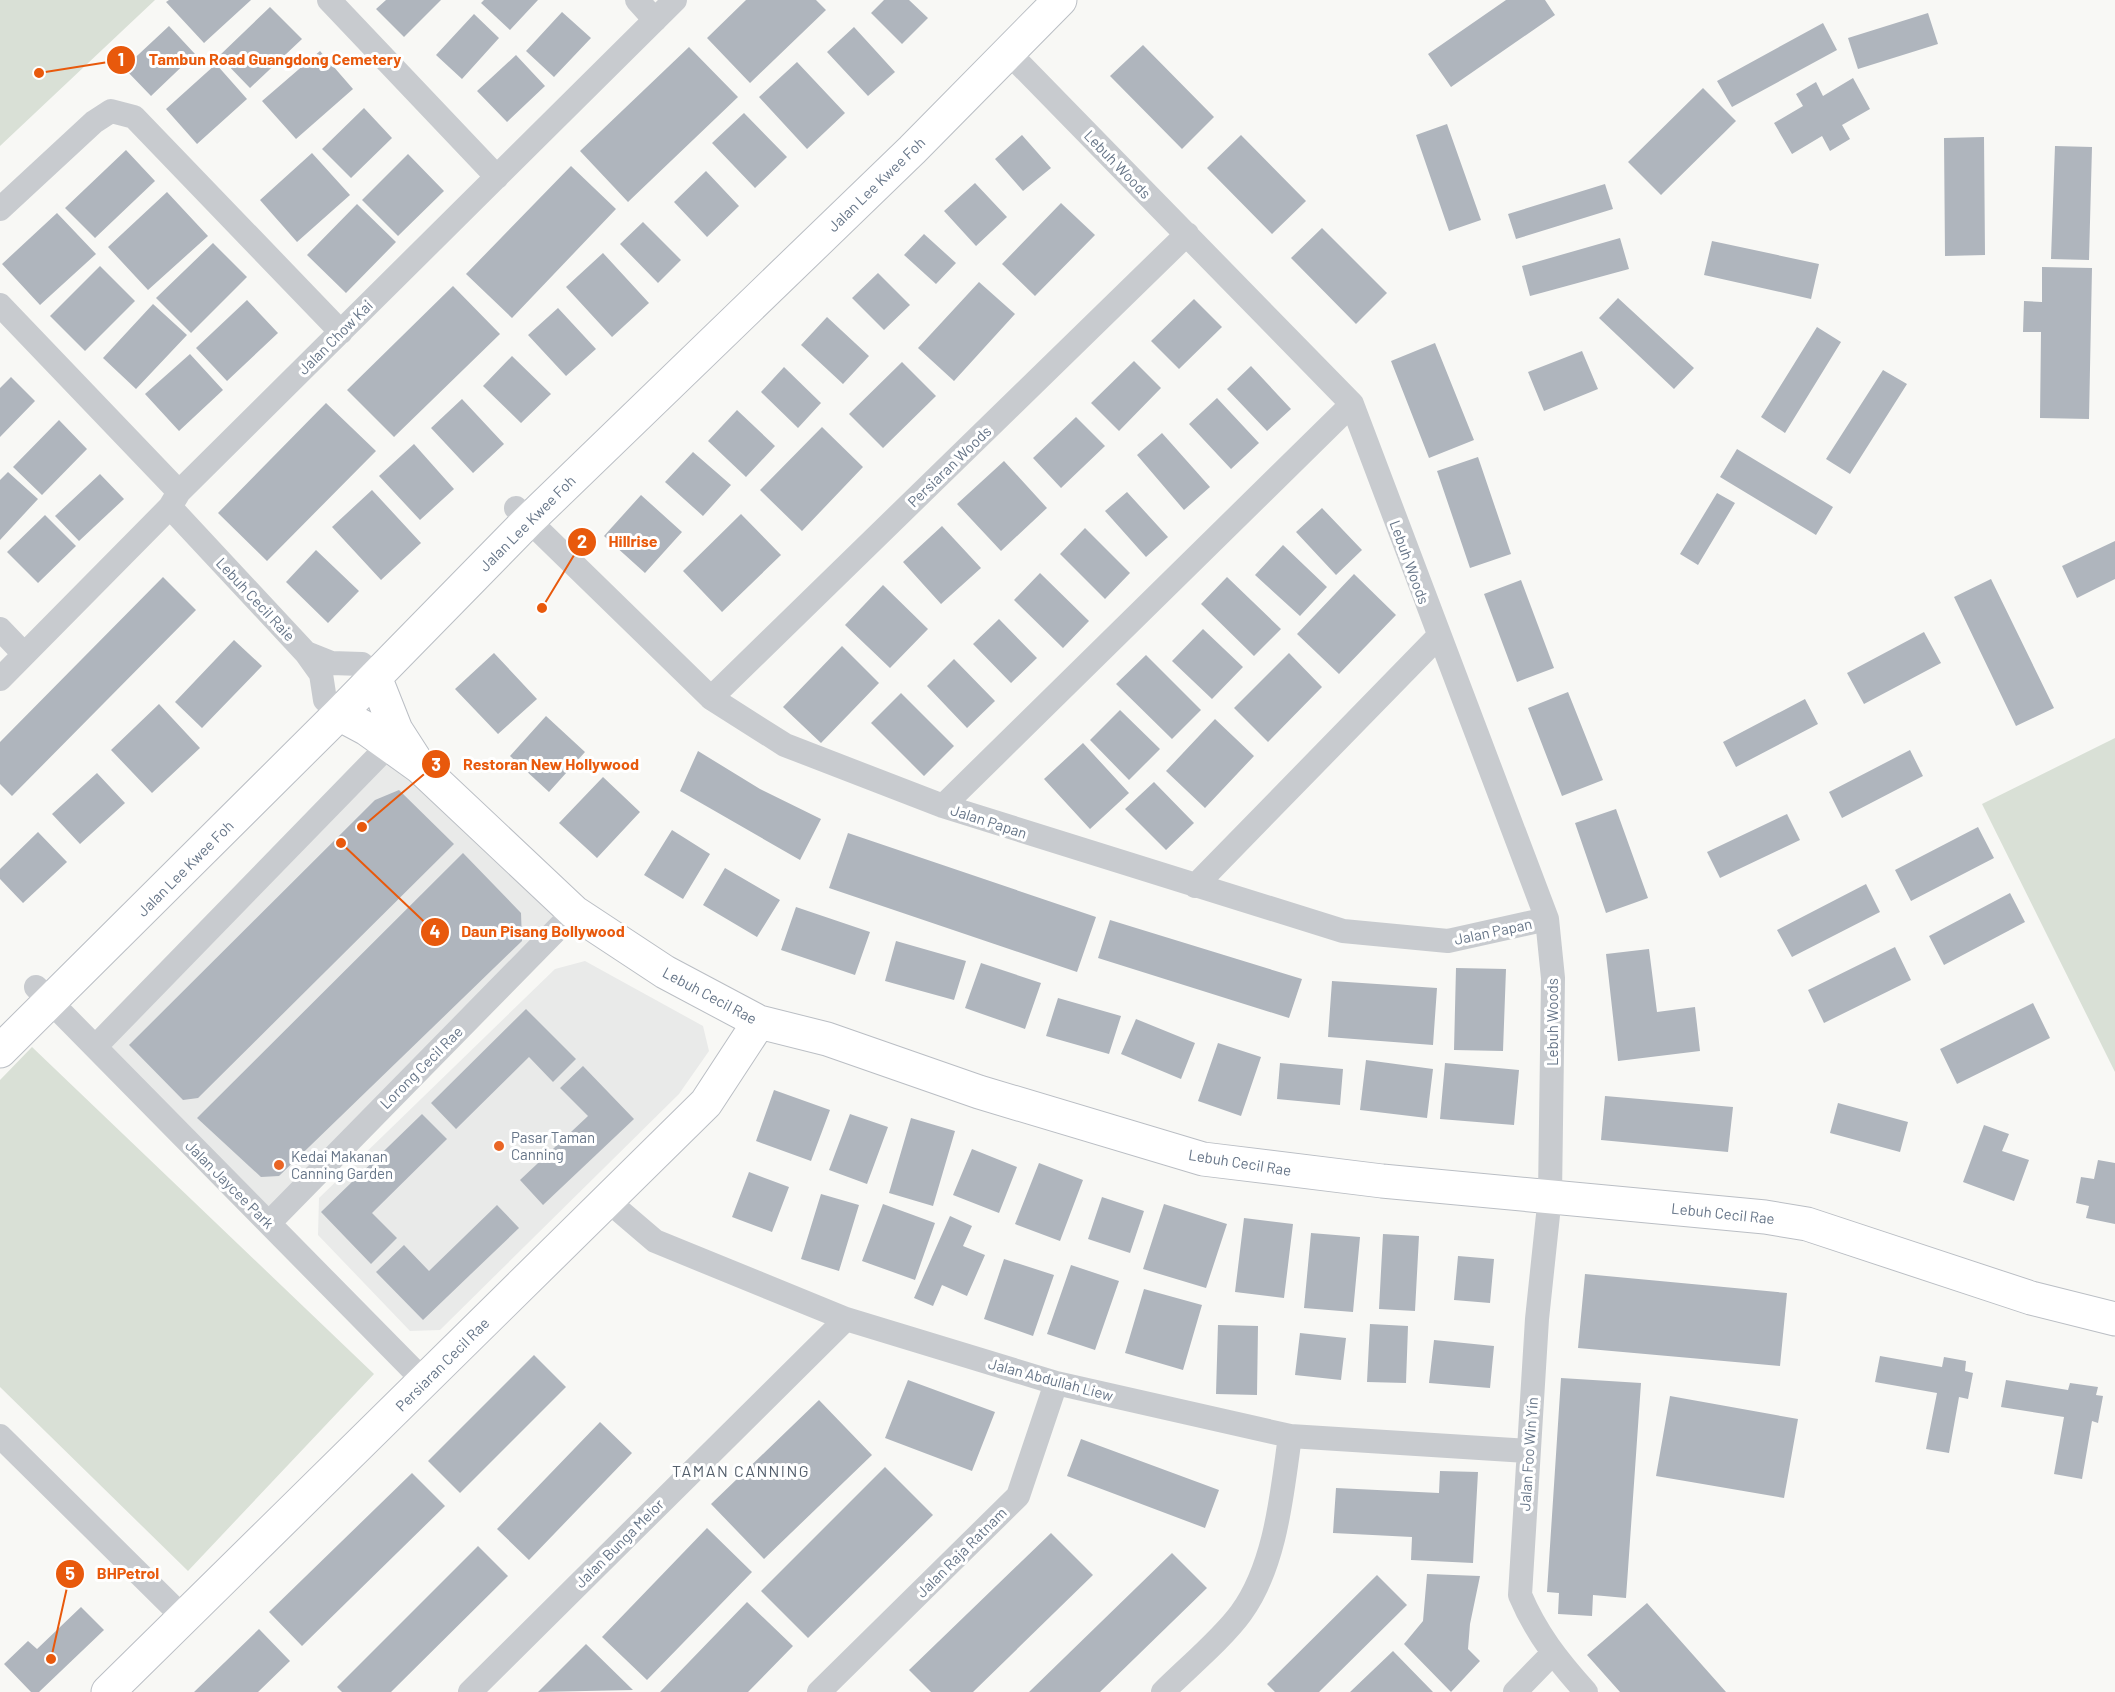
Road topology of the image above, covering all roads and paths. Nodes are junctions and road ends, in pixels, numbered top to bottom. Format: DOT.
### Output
graph roads {
  1 [pos="329,0"];
  2 [pos="637,0"];
  3 [pos="675,0"];
  4 [pos="1031,0"];
  5 [pos="1060,0"];
  6 [pos="655,20"];
  7 [pos="1008,52"];
  8 [pos="497,177"];
  9 [pos="0,209"];
  10 [pos="1187,234"];
  11 [pos="0,305"];
  12 [pos="341,332"];
  13 [pos="1352,404"];
  14 [pos="175,499"];
  15 [pos="522,515"];
  16 [pos="0,628"];
  17 [pos="1438,637"];
  18 [pos="306,653"];
  19 [pos="24,654"];
  20 [pos="368,670"];
  21 [pos="0,679"];
  22 [pos="711,698"];
  23 [pos="332,707"];
  24 [pos="388,746"];
  25 [pos="420,767"];
  26 [pos="943,806"];
  27 [pos="1195,886"];
  28 [pos="574,912"];
  29 [pos="1547,919"];
  30 [pos="43,995"];
  31 [pos="759,1022"];
  32 [pos="0,1023"];
  33 [pos="95,1047"];
  34 [pos="0,1051"];
  35 [pos="1550,1196"];
  36 [pos="607,1200"];
  37 [pos="269,1223"];
  38 [pos="846,1319"];
  39 [pos="2115,1319"];
  40 [pos="425,1382"];
  41 [pos="1056,1383"];
  42 [pos="0,1436"];
  43 [pos="1290,1436"];
  44 [pos="1528,1451"];
  45 [pos="185,1619"];
  46 [pos="1552,1654"];
  47 [pos="108,1692"];
  48 [pos="470,1692"];
  49 [pos="819,1692"];
  50 [pos="1163,1692"];
  51 [pos="1515,1692"];
  52 [pos="1586,1692"];
  1 -- 8 [label="street"];
  2 -- 6 [label="street"];
  3 -- 6 [label="street, Jalan Chow Kai"];
  4 -- 15 [label="street, Jalan Lee Kwee Foh"];
  5 -- 7 [label="street, Jalan Lee Kwee Foh"];
  6 -- 8 [label="street, Jalan Chow Kai"];
  7 -- 10 [label="street, Lebuh Woods"];
  7 -- 15 [label="street, Jalan Lee Kwee Foh"];
  8 -- 12 [label="street, Jalan Chow Kai"];
  9 -- 12 [label="street"];
  10 -- 13 [label="street, Lebuh Woods"];
  10 -- 22 [label="street, Persiaran Woods"];
  11 -- 14 [label="street, Lebuh Cecil Raie"];
  12 -- 14 [label="street, Jalan Chow Kai"];
  13 -- 17 [label="street, Lebuh Woods"];
  13 -- 26 [label="street"];
  14 -- 18 [label="street, Lebuh Cecil Raie"];
  14 -- 19 [label="street, Jalan Chow Kai"];
  15 -- 20 [label="street, Jalan Lee Kwee Foh"];
  15 -- 22 [label="street, Jalan Papan"];
  16 -- 19 [label="street"];
  17 -- 27 [label="street"];
  17 -- 29 [label="street, Lebuh Woods"];
  18 -- 20 [label="street"];
  18 -- 23 [label="street, Lebuh Cecil Raie"];
  19 -- 21 [label="street, Jalan Chow Kai"];
  20 -- 23 [label="street, Jalan Lee Kwee Foh"];
  20 -- 25 [label="street, Lebuh Cecil Rae"];
  22 -- 26 [label="street, Jalan Papan"];
  23 -- 24 [label="street, Lebuh Cecil Rae"];
  23 -- 30 [label="street, Jalan Lee Kwee Foh"];
  24 -- 25 [label="street, Lebuh Cecil Rae"];
  24 -- 33 [label="street"];
  25 -- 28 [label="street, Lebuh Cecil Rae"];
  26 -- 27 [label="street, Jalan Papan"];
  27 -- 29 [label="street, Jalan Papan"];
  28 -- 31 [label="street, Lebuh Cecil Rae"];
  28 -- 37 [label="street, Lorong Cecil Rae"];
  29 -- 35 [label="street, Lebuh Woods"];
  30 -- 32 [label="street, Jalan Lee Kwee Foh"];
  30 -- 33 [label="street, Jalan Jaycee Park"];
  30 -- 34 [label="street, Jalan Lee Kwee Foh"];
  31 -- 35 [label="street, Lebuh Cecil Rae"];
  31 -- 36 [label="street, Persiaran Cecil Rae"];
  33 -- 37 [label="street, Jalan Jaycee Park"];
  35 -- 39 [label="street, Lebuh Cecil Rae"];
  35 -- 44 [label="street, Jalan Foo Win Yin"];
  36 -- 38 [label="street, Jalan Abdullah Liew"];
  36 -- 40 [label="street, Persiaran Cecil Rae"];
  37 -- 40 [label="street, Jalan Jaycee Park"];
  38 -- 41 [label="street, Jalan Abdullah Liew"];
  38 -- 48 [label="street, Jalan Bunga Melor"];
  40 -- 45 [label="street, Persiaran Cecil Rae"];
  41 -- 43 [label="street, Jalan Abdullah Liew"];
  41 -- 49 [label="street, Jalan Raja Ratnam"];
  42 -- 45 [label="street"];
  43 -- 44 [label="street, Jalan Abdullah Liew"];
  43 -- 50 [label="street"];
  44 -- 46 [label="street, Jalan Foo Win Yin"];
  45 -- 47 [label="street, Persiaran Cecil Rae"];
  46 -- 51 [label="street"];
  46 -- 52 [label="street, Jalan Foo Win Yin"];
}
